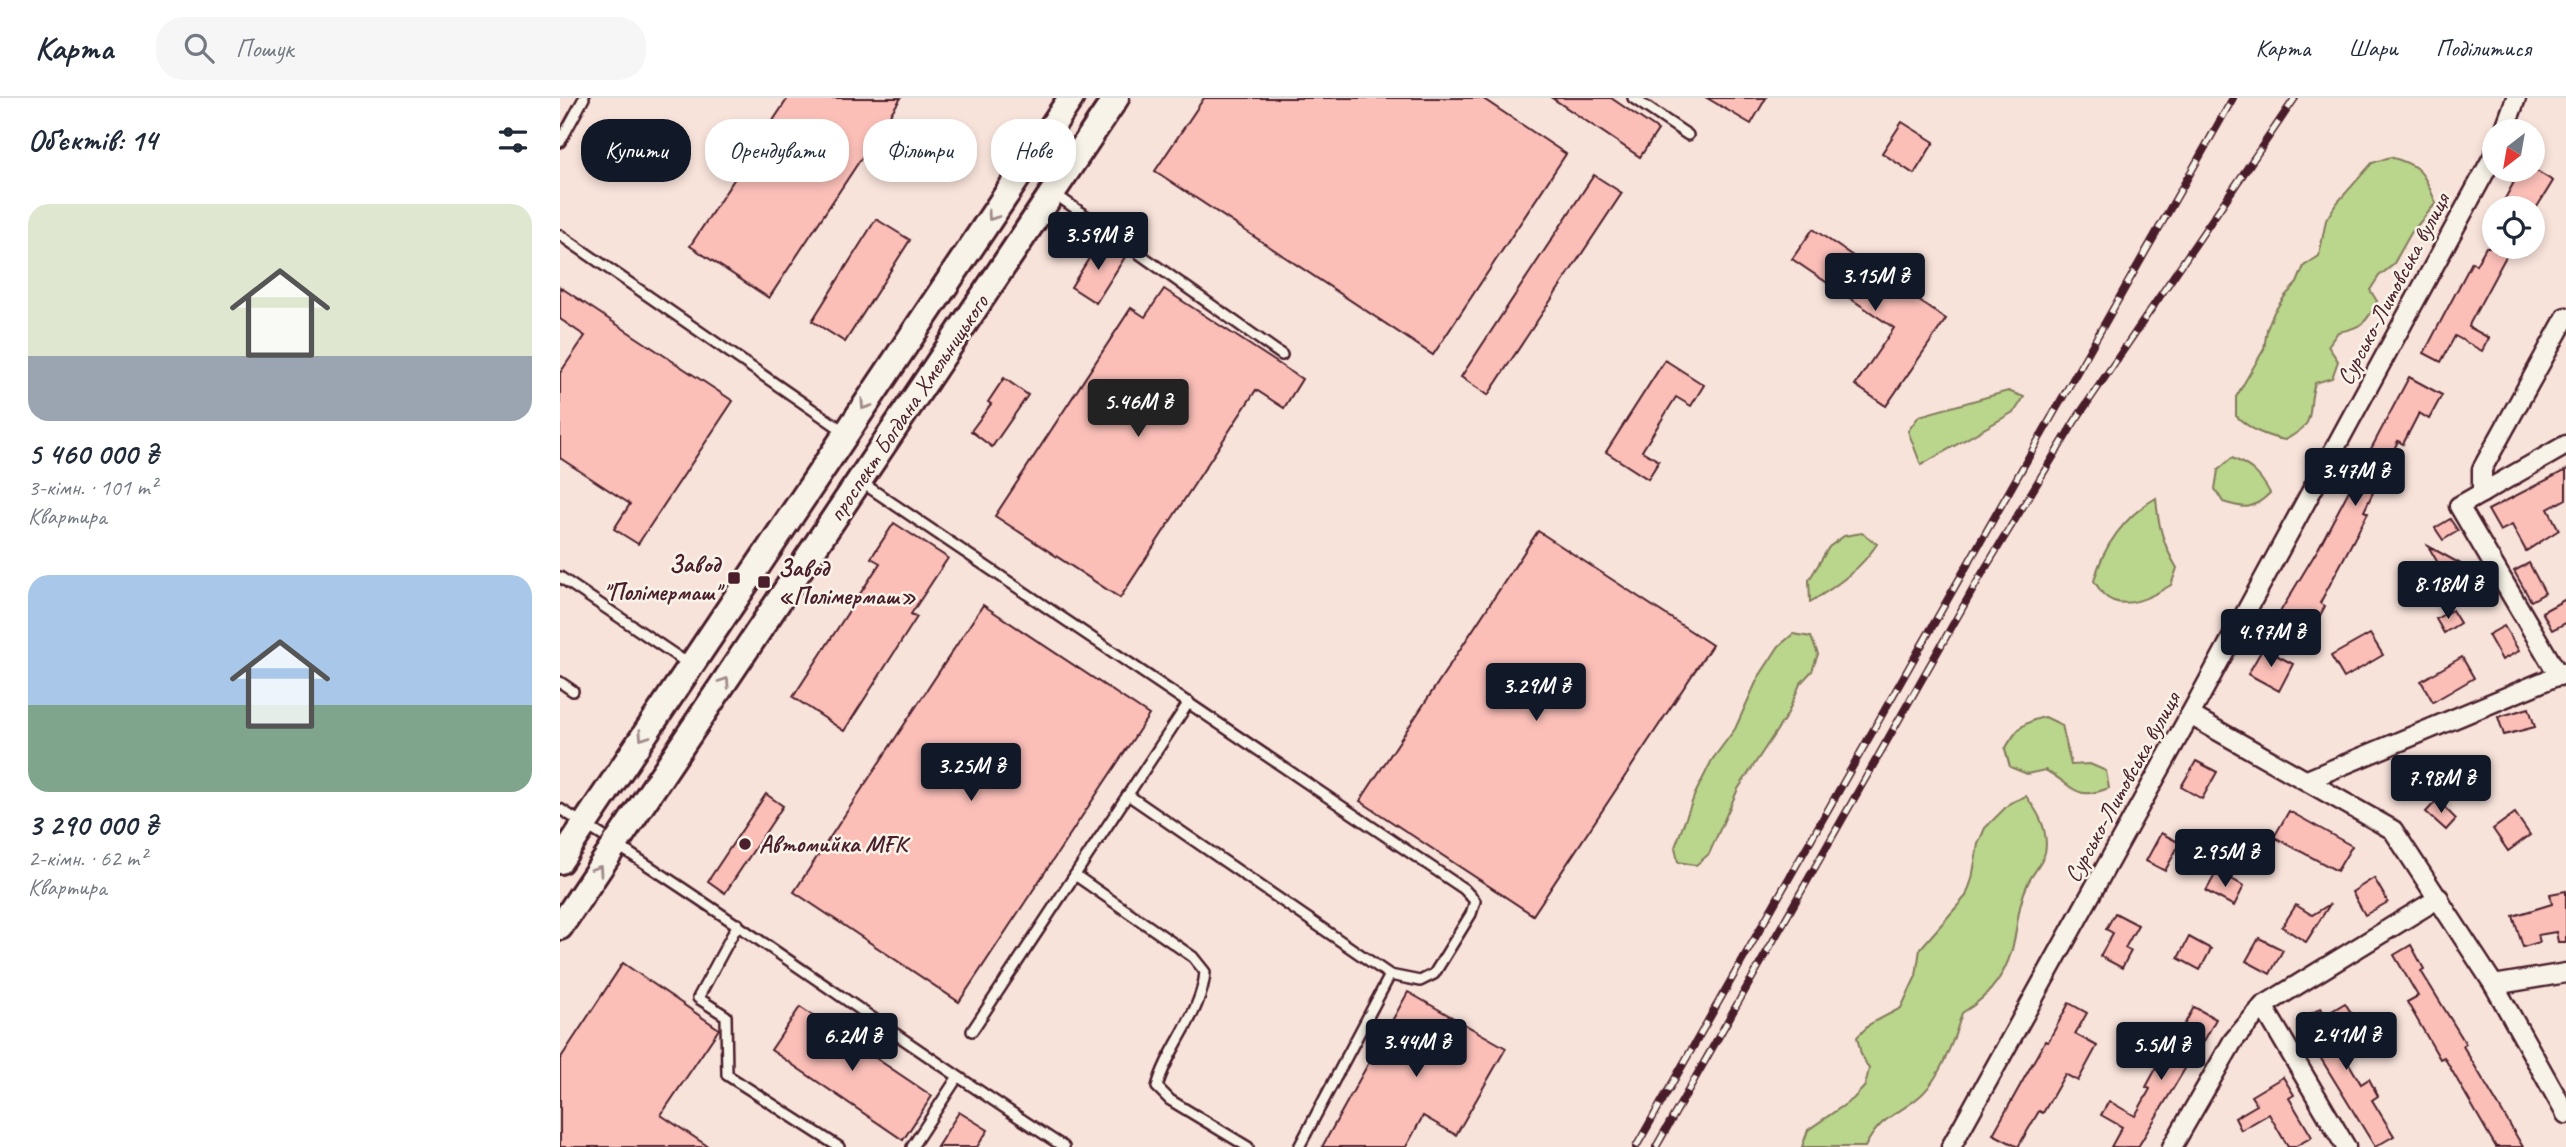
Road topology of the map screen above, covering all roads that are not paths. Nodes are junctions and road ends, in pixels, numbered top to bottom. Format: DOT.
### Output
graph roads {
  1 [pos="584,98"];
  2 [pos="1071,98"];
  3 [pos="1116,98"];
  4 [pos="1633,98"];
  5 [pos="2516,98"];
  6 [pos="2508,119"];
  7 [pos="1688,135"];
  8 [pos="560,142"];
  9 [pos="2482,177"];
  10 [pos="1053,192"];
  11 [pos="560,235"];
  12 [pos="2566,317"];
  13 [pos="1282,355"];
  14 [pos="847,433"];
  15 [pos="2566,445"];
  16 [pos="860,481"];
  17 [pos="2482,493"];
  18 [pos="560,577"];
  19 [pos="691,666"];
  20 [pos="2563,674"];
  21 [pos="560,682"];
  22 [pos="573,691"];
  23 [pos="1189,702"];
  24 [pos="2190,715"];
  25 [pos="2307,780"];
  26 [pos="1128,795"];
  27 [pos="560,809"];
  28 [pos="585,824"];
  29 [pos="616,844"];
  30 [pos="560,861"];
  31 [pos="1075,875"];
  32 [pos="2439,898"];
  33 [pos="738,924"];
  34 [pos="560,927"];
  35 [pos="2566,973"];
  36 [pos="1390,975"];
  37 [pos="2494,985"];
  38 [pos="2263,1006"];
  39 [pos="972,1031"];
  40 [pos="957,1078"];
  41 [pos="2566,1114"];
  42 [pos="839,1147"];
  43 [pos="912,1147"];
  44 [pos="1064,1147"];
  45 [pos="1248,1147"];
  46 [pos="1299,1147"];
  47 [pos="1951,1147"];
  48 [pos="2172,1147"];
  49 [pos="2346,1147"];
  1 -- 8 [label="lane"];
  2 -- 14 [label="main road, проспект Богдана Хмельницького, one-way"];
  3 -- 10 [label="main road, проспект Богдана Хмельницького"];
  4 -- 7 [label="lane"];
  5 -- 6 [label="street"];
  9 -- 24 [label="street, Сурсько-Литовська вулиця"];
  10 -- 13 [label="lane"];
  10 -- 16 [label="main road, проспект Богдана Хмельницького"];
  11 -- 14 [label="lane"];
  12 -- 17 [label="street"];
  14 -- 19 [label="main road, проспект Богдана Хмельницького"];
  15 -- 17 [label="street"];
  16 -- 23 [label="lane"];
  29 -- 16 [label="main road, проспект Богдана Хмельницького, one-way"];
  17 -- 20 [label="street"];
  18 -- 19 [label="lane"];
  19 -- 28 [label="main road, проспект Богдана Хмельницького, one-way"];
  20 -- 25 [label="street"];
  21 -- 22 [label="lane"];
  23 -- 26 [label="lane"];
  23 -- 36 [label="lane"];
  24 -- 25 [label="street"];
  24 -- 47 [label="street, Сурсько-Литовська вулиця"];
  25 -- 32 [label="street"];
  26 -- 31 [label="lane"];
  26 -- 36 [label="lane"];
  27 -- 28 [label="lane"];
  28 -- 29 [label="lane"];
  28 -- 30 [label="main road, проспект Богдана Хмельницького"];
  29 -- 33 [label="lane"];
  34 -- 29 [label="main road, проспект Богдана Хмельницького, one-way"];
  31 -- 39 [label="lane"];
  31 -- 45 [label="lane"];
  32 -- 37 [label="street"];
  32 -- 38 [label="street"];
  33 -- 40 [label="lane"];
  33 -- 42 [label="lane"];
  35 -- 37 [label="street"];
  36 -- 46 [label="lane"];
  37 -- 41 [label="street"];
  38 -- 48 [label="street"];
  38 -- 49 [label="street"];
  40 -- 43 [label="lane"];
  40 -- 44 [label="lane"];
}
